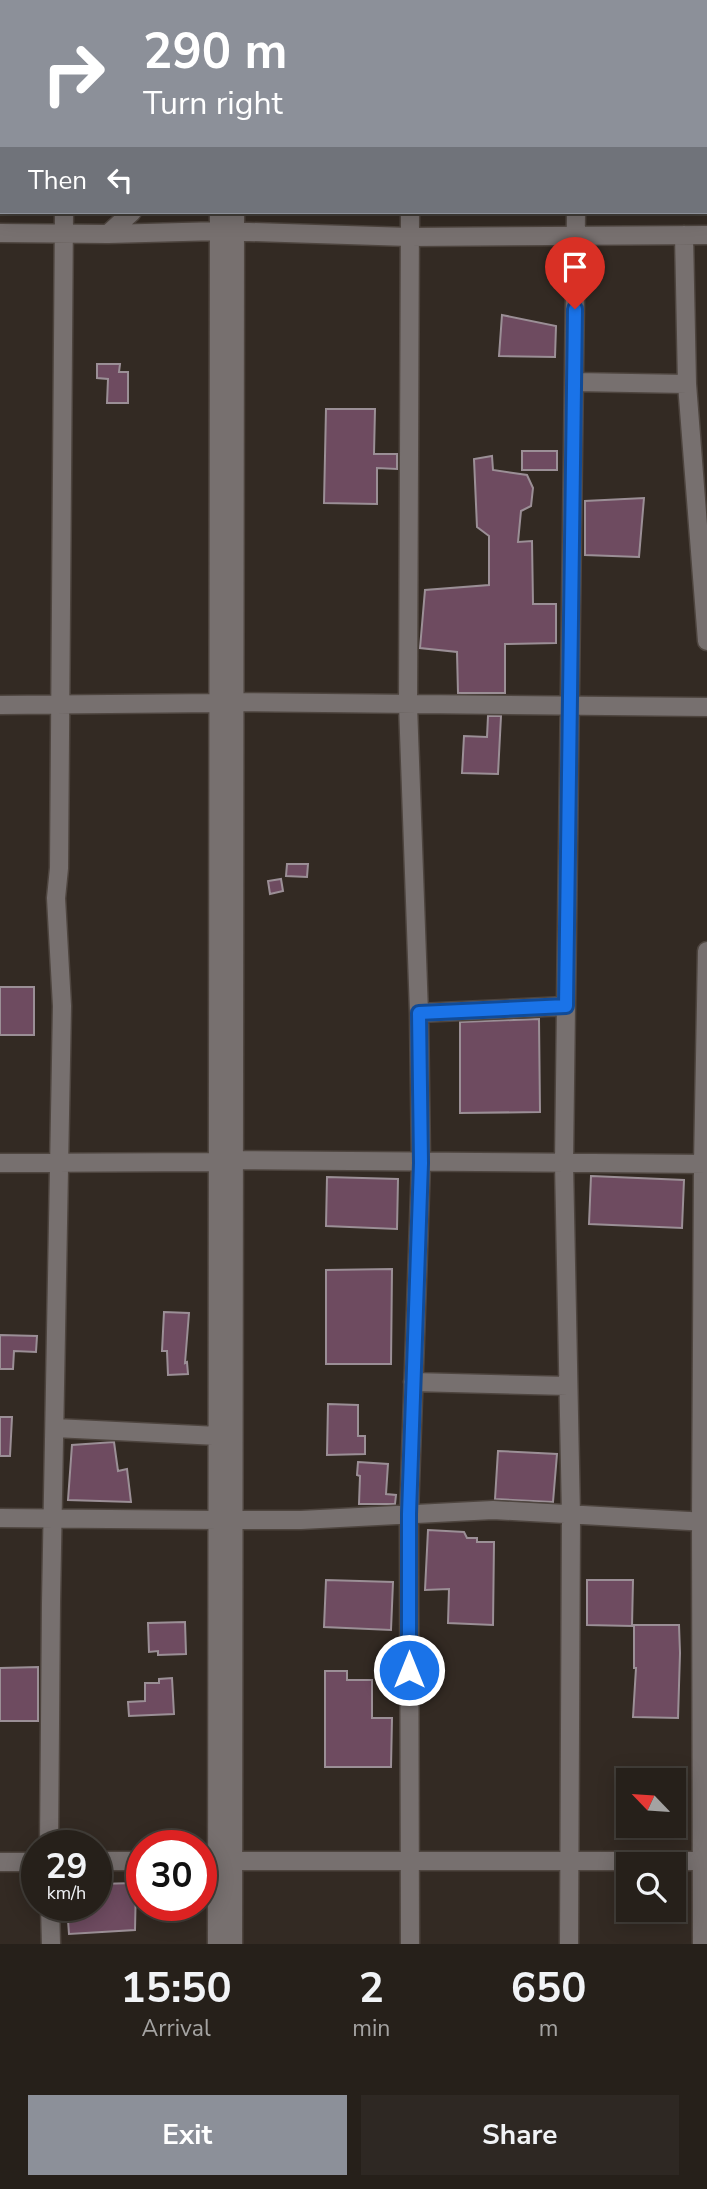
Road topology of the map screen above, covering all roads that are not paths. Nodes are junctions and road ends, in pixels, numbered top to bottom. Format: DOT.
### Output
graph roads {
  1 [pos="64,214"];
  2 [pos="130,214"];
  3 [pos="220,214"];
  4 [pos="234,214"];
  5 [pos="410,214"];
  6 [pos="576,214"];
  7 [pos="227,232"];
  8 [pos="0,233"];
  9 [pos="64,233"];
  10 [pos="108,234"];
  11 [pos="684,235"];
  12 [pos="707,235"];
  13 [pos="576,236"];
  14 [pos="409,237"];
  15 [pos="575,382"];
  16 [pos="687,384"];
  17 [pos="707,641"];
  18 [pos="227,703"];
  19 [pos="0,705"];
  20 [pos="60,705"];
  21 [pos="408,705"];
  22 [pos="570,705"];
  23 [pos="707,707"];
  24 [pos="707,951"];
  25 [pos="566,1006"];
  26 [pos="419,1013"];
  27 [pos="226,1161"];
  28 [pos="0,1163"];
  29 [pos="421,1163"];
  30 [pos="564,1163"];
  31 [pos="60,1164"];
  32 [pos="705,1164"];
  33 [pos="413,1382"];
  34 [pos="568,1386"];
  35 [pos="55,1428"];
  36 [pos="218,1436"];
  37 [pos="409,1514"];
  38 [pos="571,1516"];
  39 [pos="53,1517"];
  40 [pos="0,1518"];
  41 [pos="226,1520"];
  42 [pos="704,1522"];
  43 [pos="49,1830"];
  44 [pos="217,1861"];
  45 [pos="410,1861"];
  46 [pos="568,1861"];
  47 [pos="704,1861"];
  48 [pos="0,1862"];
  49 [pos="21,1862"];
  50 [pos="50,1921"];
  51 [pos="217,1921"];
  52 [pos="51,1944"];
  53 [pos="217,1944"];
  54 [pos="233,1944"];
  55 [pos="410,1944"];
  56 [pos="569,1944"];
  57 [pos="702,1944"];
  1 -- 9 [label="street"];
  2 -- 10 [label="street"];
  3 -- 7 [label="street"];
  4 -- 7 [label="street"];
  5 -- 14 [label="street"];
  6 -- 13 [label="street"];
  7 -- 10 [label="street"];
  7 -- 14 [label="street"];
  7 -- 18 [label="street"];
  8 -- 9 [label="street"];
  9 -- 10 [label="street"];
  9 -- 20 [label="street"];
  11 -- 12 [label="street"];
  11 -- 13 [label="street"];
  11 -- 16 [label="street"];
  13 -- 14 [label="street"];
  13 -- 15 [label="street"];
  14 -- 21 [label="street"];
  15 -- 16 [label="street"];
  15 -- 22 [label="street"];
  16 -- 17 [label="street"];
  18 -- 20 [label="street"];
  18 -- 21 [label="street"];
  18 -- 27 [label="street"];
  19 -- 20 [label="street"];
  20 -- 31 [label="street"];
  21 -- 22 [label="street"];
  21 -- 26 [label="street"];
  22 -- 23 [label="street"];
  22 -- 25 [label="street"];
  24 -- 32 [label="street"];
  25 -- 26 [label="street"];
  25 -- 30 [label="street"];
  26 -- 29 [label="street"];
  27 -- 29 [label="street"];
  27 -- 31 [label="street"];
  27 -- 36 [label="street"];
  27 -- 41 [label="street"];
  28 -- 31 [label="street"];
  29 -- 30 [label="street"];
  29 -- 33 [label="street"];
  30 -- 32 [label="street"];
  30 -- 34 [label="street"];
  31 -- 35 [label="street"];
  32 -- 42 [label="street"];
  33 -- 34 [label="street"];
  33 -- 37 [label="street"];
  34 -- 38 [label="street"];
  35 -- 36 [label="street"];
  35 -- 39 [label="street"];
  36 -- 41 [label="street"];
  37 -- 38 [label="street"];
  37 -- 41 [label="street"];
  37 -- 45 [label="street"];
  38 -- 42 [label="street"];
  38 -- 46 [label="street"];
  39 -- 40 [label="street"];
  39 -- 41 [label="street"];
  39 -- 43 [label="street"];
  41 -- 44 [label="street"];
  42 -- 47 [label="street"];
  44 -- 45 [label="street"];
  44 -- 54 [label="street"];
  45 -- 46 [label="street"];
  45 -- 55 [label="street"];
  46 -- 47 [label="street"];
  46 -- 56 [label="street"];
  47 -- 57 [label="street"];
  48 -- 49 [label="street"];
  50 -- 52 [label="street"];
  51 -- 53 [label="street"];
}
